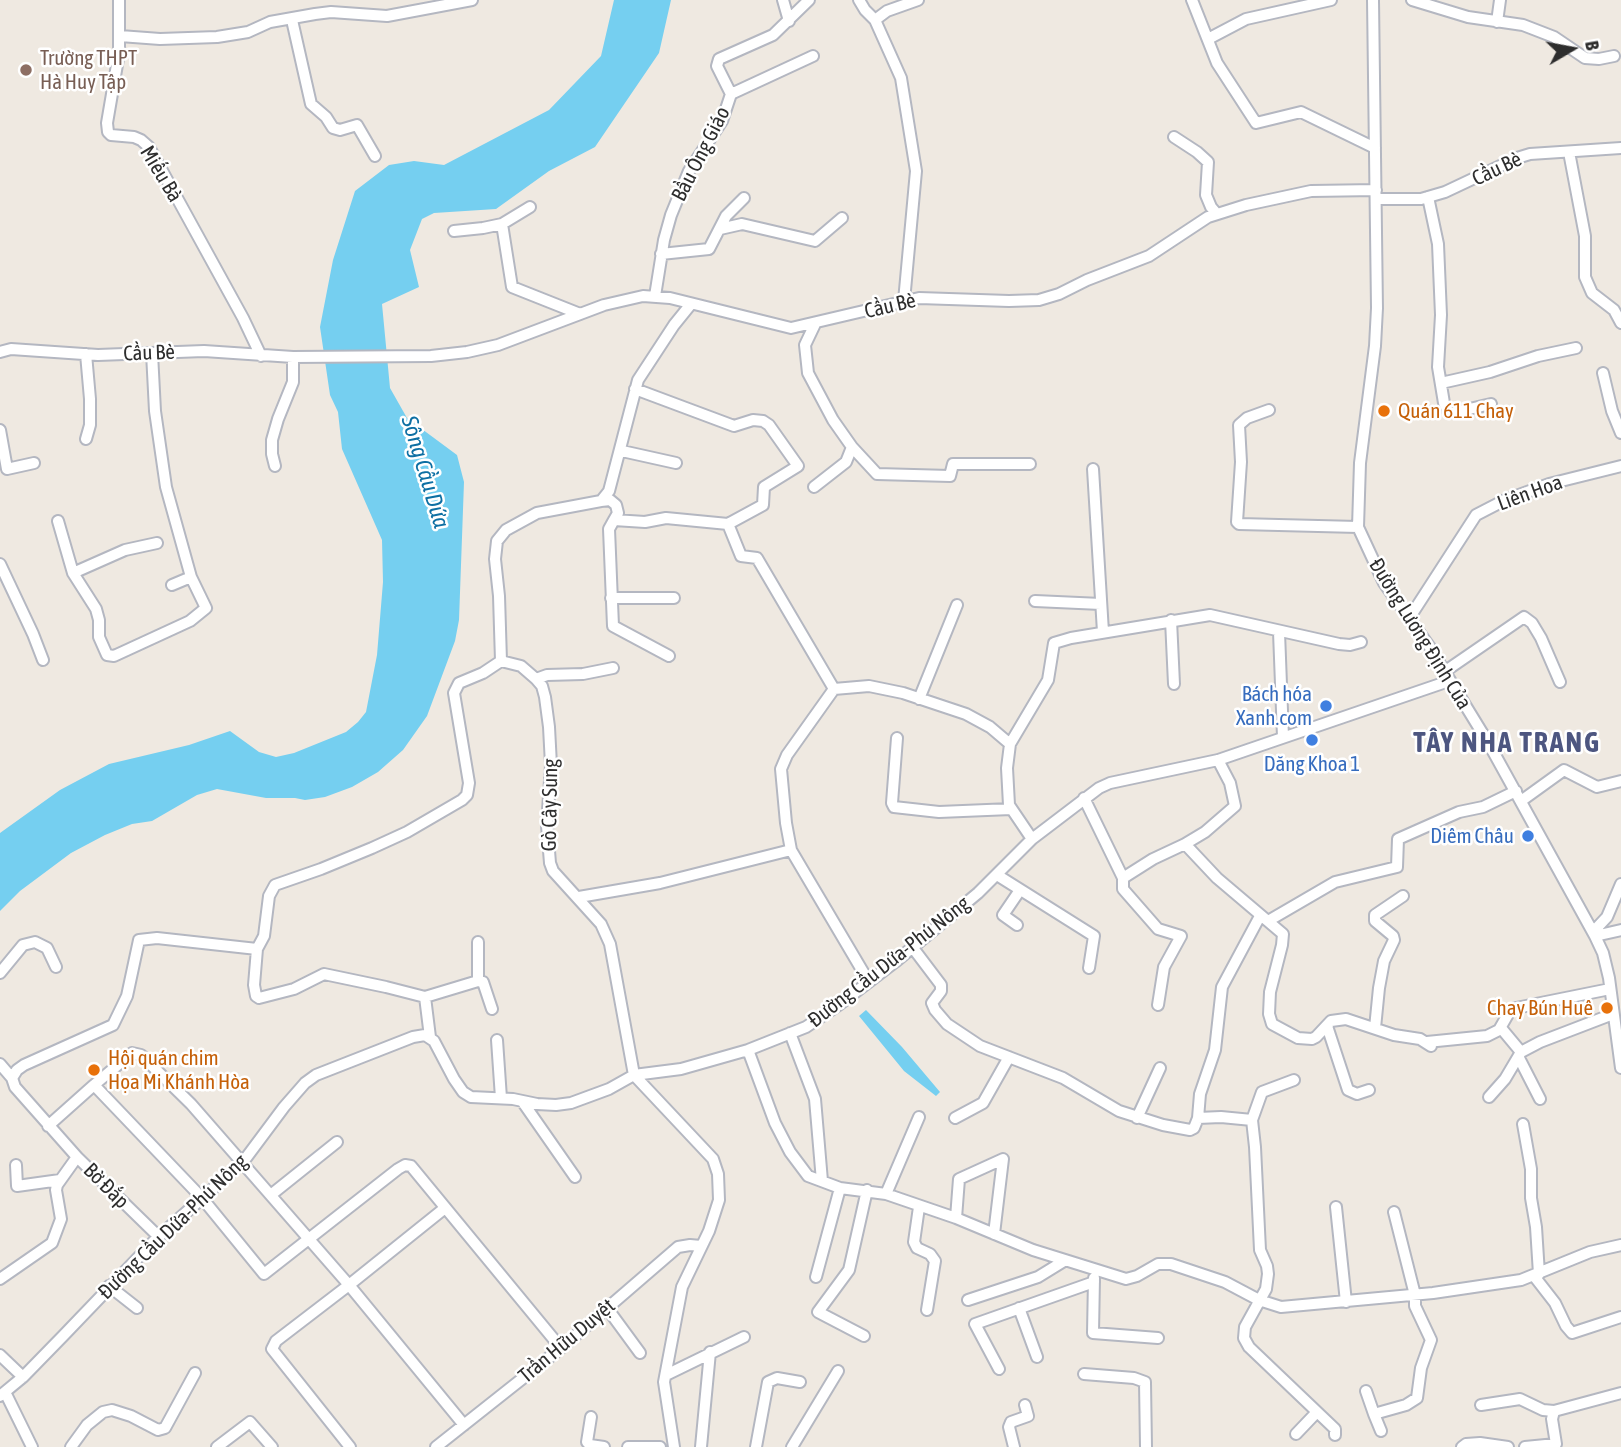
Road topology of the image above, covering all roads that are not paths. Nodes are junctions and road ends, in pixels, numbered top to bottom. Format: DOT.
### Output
graph roads {
  1 [pos="119,0"];
  2 [pos="472,0"];
  3 [pos="783,0"];
  4 [pos="809,0"];
  5 [pos="859,0"];
  6 [pos="918,0"];
  7 [pos="1192,0"];
  8 [pos="1331,0"];
  9 [pos="1373,0"];
  10 [pos="1412,0"];
  11 [pos="1500,0"];
  12 [pos="1433,3"];
  13 [pos="1286,4"];
  14 [pos="292,20"];
  15 [pos="875,20"];
  16 [pos="789,21"];
  17 [pos="1497,22"];
  18 [pos="120,36"];
  19 [pos="1208,39"];
  20 [pos="813,56"];
  21 [pos="1614,56"];
  22 [pos="732,94"];
  23 [pos="1174,137"];
  24 [pos="1375,148"];
  25 [pos="1621,148"];
  26 [pos="1569,152"];
  27 [pos="374,156"];
  28 [pos="1376,195"];
  29 [pos="1428,197"];
  30 [pos="744,198"];
  31 [pos="530,207"];
  32 [pos="1217,214"];
  33 [pos="842,218"];
  34 [pos="502,224"];
  35 [pos="720,229"];
  36 [pos="454,231"];
  37 [pos="662,254"];
  38 [pos="655,296"];
  39 [pos="904,301"];
  40 [pos="691,304"];
  41 [pos="580,314"];
  42 [pos="1621,323"];
  43 [pos="815,324"];
  44 [pos="1577,348"];
  45 [pos="0,352"];
  46 [pos="152,353"];
  47 [pos="86,354"];
  48 [pos="261,356"];
  49 [pos="296,357"];
  50 [pos="1603,373"];
  51 [pos="1441,383"];
  52 [pos="635,389"];
  53 [pos="1491,404"];
  54 [pos="1269,410"];
  55 [pos="0,430"];
  56 [pos="1621,433"];
  57 [pos="86,439"];
  58 [pos="852,447"];
  59 [pos="622,451"];
  60 [pos="34,463"];
  61 [pos="676,463"];
  62 [pos="1030,464"];
  63 [pos="275,466"];
  64 [pos="1621,466"];
  65 [pos="1093,469"];
  66 [pos="814,487"];
  67 [pos="601,501"];
  68 [pos="614,520"];
  69 [pos="58,521"];
  70 [pos="728,524"];
  71 [pos="1358,527"];
  72 [pos="157,543"];
  73 [pos="0,564"];
  74 [pos="73,573"];
  75 [pos="191,577"];
  76 [pos="172,585"];
  77 [pos="611,598"];
  78 [pos="674,598"];
  79 [pos="1035,601"];
  80 [pos="1101,604"];
  81 [pos="957,605"];
  82 [pos="1410,617"];
  83 [pos="1171,620"];
  84 [pos="1103,632"];
  85 [pos="1279,632"];
  86 [pos="1361,642"];
  87 [pos="669,656"];
  88 [pos="43,660"];
  89 [pos="501,661"];
  90 [pos="613,668"];
  91 [pos="1447,676"];
  92 [pos="536,679"];
  93 [pos="1560,681"];
  94 [pos="1174,684"];
  95 [pos="834,688"];
  96 [pos="919,699"];
  97 [pos="1283,737"];
  98 [pos="897,738"];
  99 [pos="1010,744"];
  100 [pos="1218,760"];
  101 [pos="1621,780"];
  102 [pos="1518,796"];
  103 [pos="1084,798"];
  104 [pos="1011,809"];
  105 [pos="1032,839"];
  106 [pos="1185,844"];
  107 [pos="791,850"];
  108 [pos="997,875"];
  109 [pos="1123,878"];
  110 [pos="1621,884"];
  111 [pos="1020,890"];
  112 [pos="1403,896"];
  113 [pos="579,897"];
  114 [pos="1264,918"];
  115 [pos="1017,925"];
  116 [pos="1621,930"];
  117 [pos="1594,934"];
  118 [pos="478,942"];
  119 [pos="913,948"];
  120 [pos="257,949"];
  121 [pos="56,967"];
  122 [pos="1089,968"];
  123 [pos="0,973"];
  124 [pos="478,982"];
  125 [pos="869,982"];
  126 [pos="1610,989"];
  127 [pos="425,997"];
  128 [pos="1158,1004"];
  129 [pos="492,1009"];
  130 [pos="1613,1014"];
  131 [pos="1327,1026"];
  132 [pos="1375,1028"];
  133 [pos="1501,1028"];
  134 [pos="790,1033"];
  135 [pos="430,1037"];
  136 [pos="497,1040"];
  137 [pos="748,1050"];
  138 [pos="1520,1055"];
  139 [pos="1009,1057"];
  140 [pos="0,1063"];
  141 [pos="1160,1068"];
  142 [pos="1621,1068"];
  143 [pos="634,1075"];
  144 [pos="12,1078"];
  145 [pos="1294,1080"];
  146 [pos="94,1085"];
  147 [pos="1369,1090"];
  148 [pos="1489,1097"];
  149 [pos="501,1098"];
  150 [pos="1540,1099"];
  151 [pos="522,1101"];
  152 [pos="919,1117"];
  153 [pos="956,1118"];
  154 [pos="1137,1118"];
  155 [pos="1198,1118"];
  156 [pos="1252,1121"];
  157 [pos="1523,1124"];
  158 [pos="48,1126"];
  159 [pos="337,1142"];
  160 [pos="77,1157"];
  161 [pos="243,1161"];
  162 [pos="16,1165"];
  163 [pos="575,1177"];
  164 [pos="60,1180"];
  165 [pos="822,1181"];
  166 [pos="840,1188"];
  167 [pos="867,1190"];
  168 [pos="272,1194"];
  169 [pos="886,1194"];
  170 [pos="202,1198"];
  171 [pos="919,1207"];
  172 [pos="1336,1207"];
  173 [pos="444,1208"];
  174 [pos="1394,1212"];
  175 [pos="956,1218"];
  176 [pos="994,1234"];
  177 [pos="159,1237"];
  178 [pos="311,1239"];
  179 [pos="1621,1245"];
  180 [pos="701,1246"];
  181 [pos="1064,1261"];
  182 [pos="1094,1269"];
  183 [pos="1537,1275"];
  184 [pos="816,1277"];
  185 [pos="0,1279"];
  186 [pos="1094,1282"];
  187 [pos="349,1285"];
  188 [pos="109,1286"];
  189 [pos="1415,1295"];
  190 [pos="968,1300"];
  191 [pos="1259,1300"];
  192 [pos="1346,1302"];
  193 [pos="137,1308"];
  194 [pos="607,1308"];
  195 [pos="1019,1308"];
  196 [pos="927,1310"];
  197 [pos="1621,1317"];
  198 [pos="864,1336"];
  199 [pos="744,1337"];
  200 [pos="1158,1338"];
  201 [pos="561,1349"];
  202 [pos="710,1352"];
  203 [pos="640,1353"];
  204 [pos="0,1355"];
  205 [pos="1037,1357"];
  206 [pos="999,1368"];
  207 [pos="838,1371"];
  208 [pos="195,1373"];
  209 [pos="1084,1374"];
  210 [pos="666,1375"];
  211 [pos="23,1377"];
  212 [pos="800,1382"];
  213 [pos="1366,1391"];
  214 [pos="3,1394"];
  215 [pos="1621,1394"];
  216 [pos="1025,1405"];
  217 [pos="1481,1405"];
  218 [pos="1554,1411"];
  219 [pos="1317,1412"];
  220 [pos="1374,1414"];
  221 [pos="591,1417"];
  222 [pos="464,1425"];
  223 [pos="1381,1431"];
  224 [pos="1296,1434"];
  225 [pos="1335,1435"];
  226 [pos="33,1447"];
  227 [pos="71,1447"];
  228 [pos="217,1447"];
  229 [pos="272,1447"];
  230 [pos="350,1447"];
  231 [pos="436,1447"];
  232 [pos="604,1447"];
  233 [pos="628,1447"];
  234 [pos="660,1447"];
  235 [pos="674,1447"];
  236 [pos="701,1447"];
  237 [pos="756,1447"];
  238 [pos="792,1447"];
  239 [pos="1014,1447"];
  240 [pos="1146,1447"];
  241 [pos="1462,1447"];
  242 [pos="1508,1447"];
  243 [pos="1525,1447"];
  1 -- 18 [label="street, Miếu Bà"];
  2 -- 14 [label="street"];
  3 -- 16 [label="street"];
  4 -- 16 [label="street, Bầu Ông Giáo"];
  5 -- 15 [label="street"];
  6 -- 15 [label="street"];
  7 -- 19 [label="street"];
  8 -- 13 [label="street"];
  9 -- 24 [label="street, Đường Lương Định Của"];
  10 -- 12 [label="street"];
  11 -- 17 [label="street"];
  12 -- 17 [label="street"];
  13 -- 19 [label="street"];
  14 -- 18 [label="street"];
  14 -- 27 [label="street"];
  15 -- 39 [label="street"];
  16 -- 22 [label="street, Bầu Ông Giáo"];
  17 -- 21 [label="street"];
  18 -- 48 [label="street, Miếu Bà"];
  19 -- 24 [label="street"];
  20 -- 22 [label="street, Bầu Ông Giáo"];
  22 -- 37 [label="street, Bầu Ông Giáo"];
  23 -- 32 [label="street"];
  24 -- 28 [label="street, Đường Lương Định Của"];
  25 -- 26 [label="street, Cầu Bè"];
  26 -- 29 [label="street, Cầu Bè"];
  26 -- 42 [label="street"];
  28 -- 29 [label="street, Cầu Bè"];
  28 -- 32 [label="street, Cầu Bè"];
  28 -- 71 [label="street, Đường Lương Định Của"];
  29 -- 51 [label="street"];
  30 -- 35 [label="street"];
  31 -- 34 [label="street"];
  32 -- 39 [label="street, Cầu Bè"];
  33 -- 35 [label="street"];
  34 -- 36 [label="street"];
  34 -- 41 [label="street"];
  35 -- 37 [label="street"];
  37 -- 38 [label="street, Bầu Ông Giáo"];
  38 -- 40 [label="street, Cầu Bè"];
  38 -- 41 [label="street, Cầu Bè"];
  39 -- 43 [label="street, Cầu Bè"];
  40 -- 43 [label="street, Cầu Bè"];
  40 -- 52 [label="street"];
  41 -- 49 [label="street, Cầu Bè"];
  43 -- 58 [label="street"];
  44 -- 51 [label="street"];
  45 -- 47 [label="street, Cầu Bè"];
  46 -- 47 [label="street, Cầu Bè"];
  46 -- 48 [label="street, Cầu Bè"];
  46 -- 75 [label="street"];
  47 -- 57 [label="street"];
  48 -- 49 [label="street, Cầu Bè"];
  49 -- 63 [label="street"];
  50 -- 56 [label="street"];
  51 -- 53 [label="street"];
  52 -- 59 [label="street"];
  52 -- 70 [label="street"];
  54 -- 71 [label="street"];
  55 -- 60 [label="street"];
  58 -- 62 [label="street"];
  58 -- 66 [label="street"];
  59 -- 61 [label="street"];
  59 -- 67 [label="street"];
  64 -- 82 [label="street, Liên Hoa"];
  65 -- 80 [label="street"];
  67 -- 68 [label="street"];
  67 -- 89 [label="street"];
  68 -- 70 [label="street"];
  68 -- 77 [label="street"];
  69 -- 74 [label="street"];
  70 -- 95 [label="street"];
  71 -- 82 [label="street, Đường Lương Định Của"];
  72 -- 74 [label="street"];
  73 -- 88 [label="street"];
  74 -- 75 [label="street"];
  75 -- 76 [label="street"];
  77 -- 78 [label="street"];
  77 -- 87 [label="street"];
  79 -- 80 [label="street"];
  80 -- 84 [label="street"];
  81 -- 96 [label="street"];
  82 -- 91 [label="street, Đường Lương Định Của"];
  83 -- 84 [label="street"];
  83 -- 85 [label="street"];
  83 -- 94 [label="street"];
  84 -- 99 [label="street"];
  85 -- 86 [label="street"];
  85 -- 97 [label="street"];
  89 -- 92 [label="street"];
  89 -- 120 [label="street"];
  90 -- 92 [label="street"];
  91 -- 93 [label="street, Đường Cầu Dứa-Phú Nông"];
  91 -- 97 [label="street, Đường Cầu Dứa-Phú Nông"];
  91 -- 102 [label="street, Đường Lương Định Của"];
  92 -- 113 [label="street, Gò Cây Sung"];
  95 -- 96 [label="street"];
  95 -- 107 [label="street"];
  96 -- 99 [label="street"];
  97 -- 100 [label="street, Đường Cầu Dứa-Phú Nông"];
  98 -- 104 [label="street"];
  99 -- 104 [label="street"];
  100 -- 103 [label="street, Đường Cầu Dứa-Phú Nông"];
  100 -- 106 [label="street"];
  101 -- 102 [label="street"];
  102 -- 114 [label="street"];
  102 -- 117 [label="street, Đường Lương Định Của"];
  103 -- 105 [label="street, Đường Cầu Dứa-Phú Nông"];
  103 -- 109 [label="street"];
  104 -- 105 [label="street"];
  105 -- 108 [label="street, Đường Cầu Dứa-Phú Nông"];
  106 -- 109 [label="street"];
  106 -- 114 [label="street"];
  107 -- 113 [label="street"];
  107 -- 125 [label="street"];
  108 -- 111 [label="street"];
  108 -- 119 [label="street, Đường Cầu Dứa-Phú Nông"];
  109 -- 128 [label="street"];
  110 -- 117 [label="street"];
  111 -- 115 [label="street"];
  111 -- 122 [label="street"];
  112 -- 132 [label="street"];
  113 -- 143 [label="street, Gò Cây Sung"];
  114 -- 131 [label="street"];
  114 -- 155 [label="street"];
  116 -- 117 [label="street"];
  117 -- 126 [label="street, Đường Lương Định Của"];
  118 -- 124 [label="street"];
  119 -- 125 [label="street, Đường Cầu Dứa-Phú Nông"];
  119 -- 139 [label="street"];
  120 -- 127 [label="street"];
  120 -- 144 [label="street"];
  121 -- 123 [label="street"];
  124 -- 127 [label="street"];
  124 -- 129 [label="street"];
  125 -- 134 [label="street, Đường Cầu Dứa-Phú Nông"];
  126 -- 130 [label="street, Đường Lương Định Của"];
  126 -- 133 [label="street"];
  127 -- 135 [label="street"];
  130 -- 138 [label="street"];
  130 -- 142 [label="street, Đường Lương Định Của"];
  131 -- 132 [label="street"];
  131 -- 147 [label="street"];
  132 -- 133 [label="street"];
  133 -- 138 [label="street"];
  134 -- 137 [label="street, Đường Cầu Dứa-Phú Nông"];
  134 -- 165 [label="street"];
  135 -- 149 [label="street, Đường Cầu Dứa-Phú Nông"];
  135 -- 161 [label="street, Đường Cầu Dứa-Phú Nông"];
  136 -- 149 [label="street"];
  137 -- 143 [label="street, Đường Cầu Dứa-Phú Nông"];
  137 -- 165 [label="street"];
  138 -- 148 [label="street"];
  138 -- 150 [label="street"];
  139 -- 153 [label="street"];
  139 -- 154 [label="street"];
  140 -- 144 [label="street"];
  141 -- 154 [label="street"];
  143 -- 151 [label="street, Đường Cầu Dứa-Phú Nông"];
  143 -- 180 [label="street"];
  144 -- 158 [label="street"];
  145 -- 156 [label="street"];
  146 -- 158 [label="street"];
  146 -- 161 [label="street"];
  146 -- 170 [label="street"];
  149 -- 151 [label="street, Đường Cầu Dứa-Phú Nông"];
  151 -- 163 [label="street"];
  152 -- 169 [label="street"];
  154 -- 155 [label="street"];
  155 -- 156 [label="street"];
  156 -- 191 [label="street"];
  157 -- 183 [label="street"];
  158 -- 160 [label="street"];
  159 -- 168 [label="street"];
  160 -- 164 [label="street, Bờ Đắp"];
  160 -- 177 [label="street, Bờ Đắp"];
  161 -- 168 [label="street"];
  161 -- 170 [label="street, Đường Cầu Dứa-Phú Nông"];
  162 -- 164 [label="street"];
  164 -- 185 [label="street, Bờ Đắp"];
  165 -- 166 [label="street"];
  166 -- 167 [label="street"];
  166 -- 184 [label="street"];
  167 -- 169 [label="street"];
  167 -- 198 [label="street"];
  168 -- 178 [label="street"];
  169 -- 171 [label="street"];
  170 -- 177 [label="street, Đường Cầu Dứa-Phú Nông"];
  170 -- 178 [label="street"];
  171 -- 175 [label="street"];
  171 -- 196 [label="street"];
  172 -- 192 [label="street"];
  173 -- 178 [label="street"];
  173 -- 187 [label="street"];
  173 -- 201 [label="street"];
  174 -- 189 [label="street"];
  175 -- 176 [label="street"];
  175 -- 176 [label="street"];
  176 -- 181 [label="street"];
  177 -- 188 [label="street, Đường Cầu Dứa-Phú Nông"];
  178 -- 187 [label="street"];
  179 -- 183 [label="street"];
  180 -- 194 [label="street, Trần Hữu Duyệt"];
  180 -- 210 [label="street"];
  181 -- 182 [label="street"];
  181 -- 190 [label="street"];
  182 -- 186 [label="street"];
  182 -- 191 [label="street"];
  183 -- 189 [label="street"];
  183 -- 197 [label="street"];
  186 -- 195 [label="street"];
  186 -- 200 [label="street"];
  187 -- 222 [label="street"];
  187 -- 230 [label="street"];
  188 -- 193 [label="street"];
  188 -- 211 [label="street, Đường Cầu Dứa-Phú Nông"];
  189 -- 192 [label="street"];
  189 -- 220 [label="street"];
  191 -- 192 [label="street"];
  191 -- 219 [label="street"];
  194 -- 201 [label="street, Trần Hữu Duyệt"];
  194 -- 203 [label="street"];
  195 -- 205 [label="street"];
  195 -- 206 [label="street"];
  199 -- 202 [label="street"];
  201 -- 222 [label="street, Trần Hữu Duyệt"];
  202 -- 210 [label="street"];
  202 -- 236 [label="street"];
  204 -- 211 [label="street"];
  207 -- 238 [label="street"];
  208 -- 227 [label="street"];
  209 -- 240 [label="street"];
  210 -- 235 [label="street"];
  211 -- 214 [label="street, Đường Cầu Dứa-Phú Nông"];
  212 -- 237 [label="street"];
  213 -- 220 [label="street"];
  214 -- 226 [label="street"];
  215 -- 218 [label="street"];
  216 -- 239 [label="street"];
  217 -- 218 [label="street"];
  218 -- 243 [label="street"];
  219 -- 224 [label="street"];
  219 -- 225 [label="street"];
  220 -- 223 [label="street"];
  221 -- 232 [label="street"];
  222 -- 231 [label="street, Trần Hữu Duyệt"];
  228 -- 229 [label="street"];
  233 -- 234 [label="street"];
  241 -- 242 [label="street"];
}
